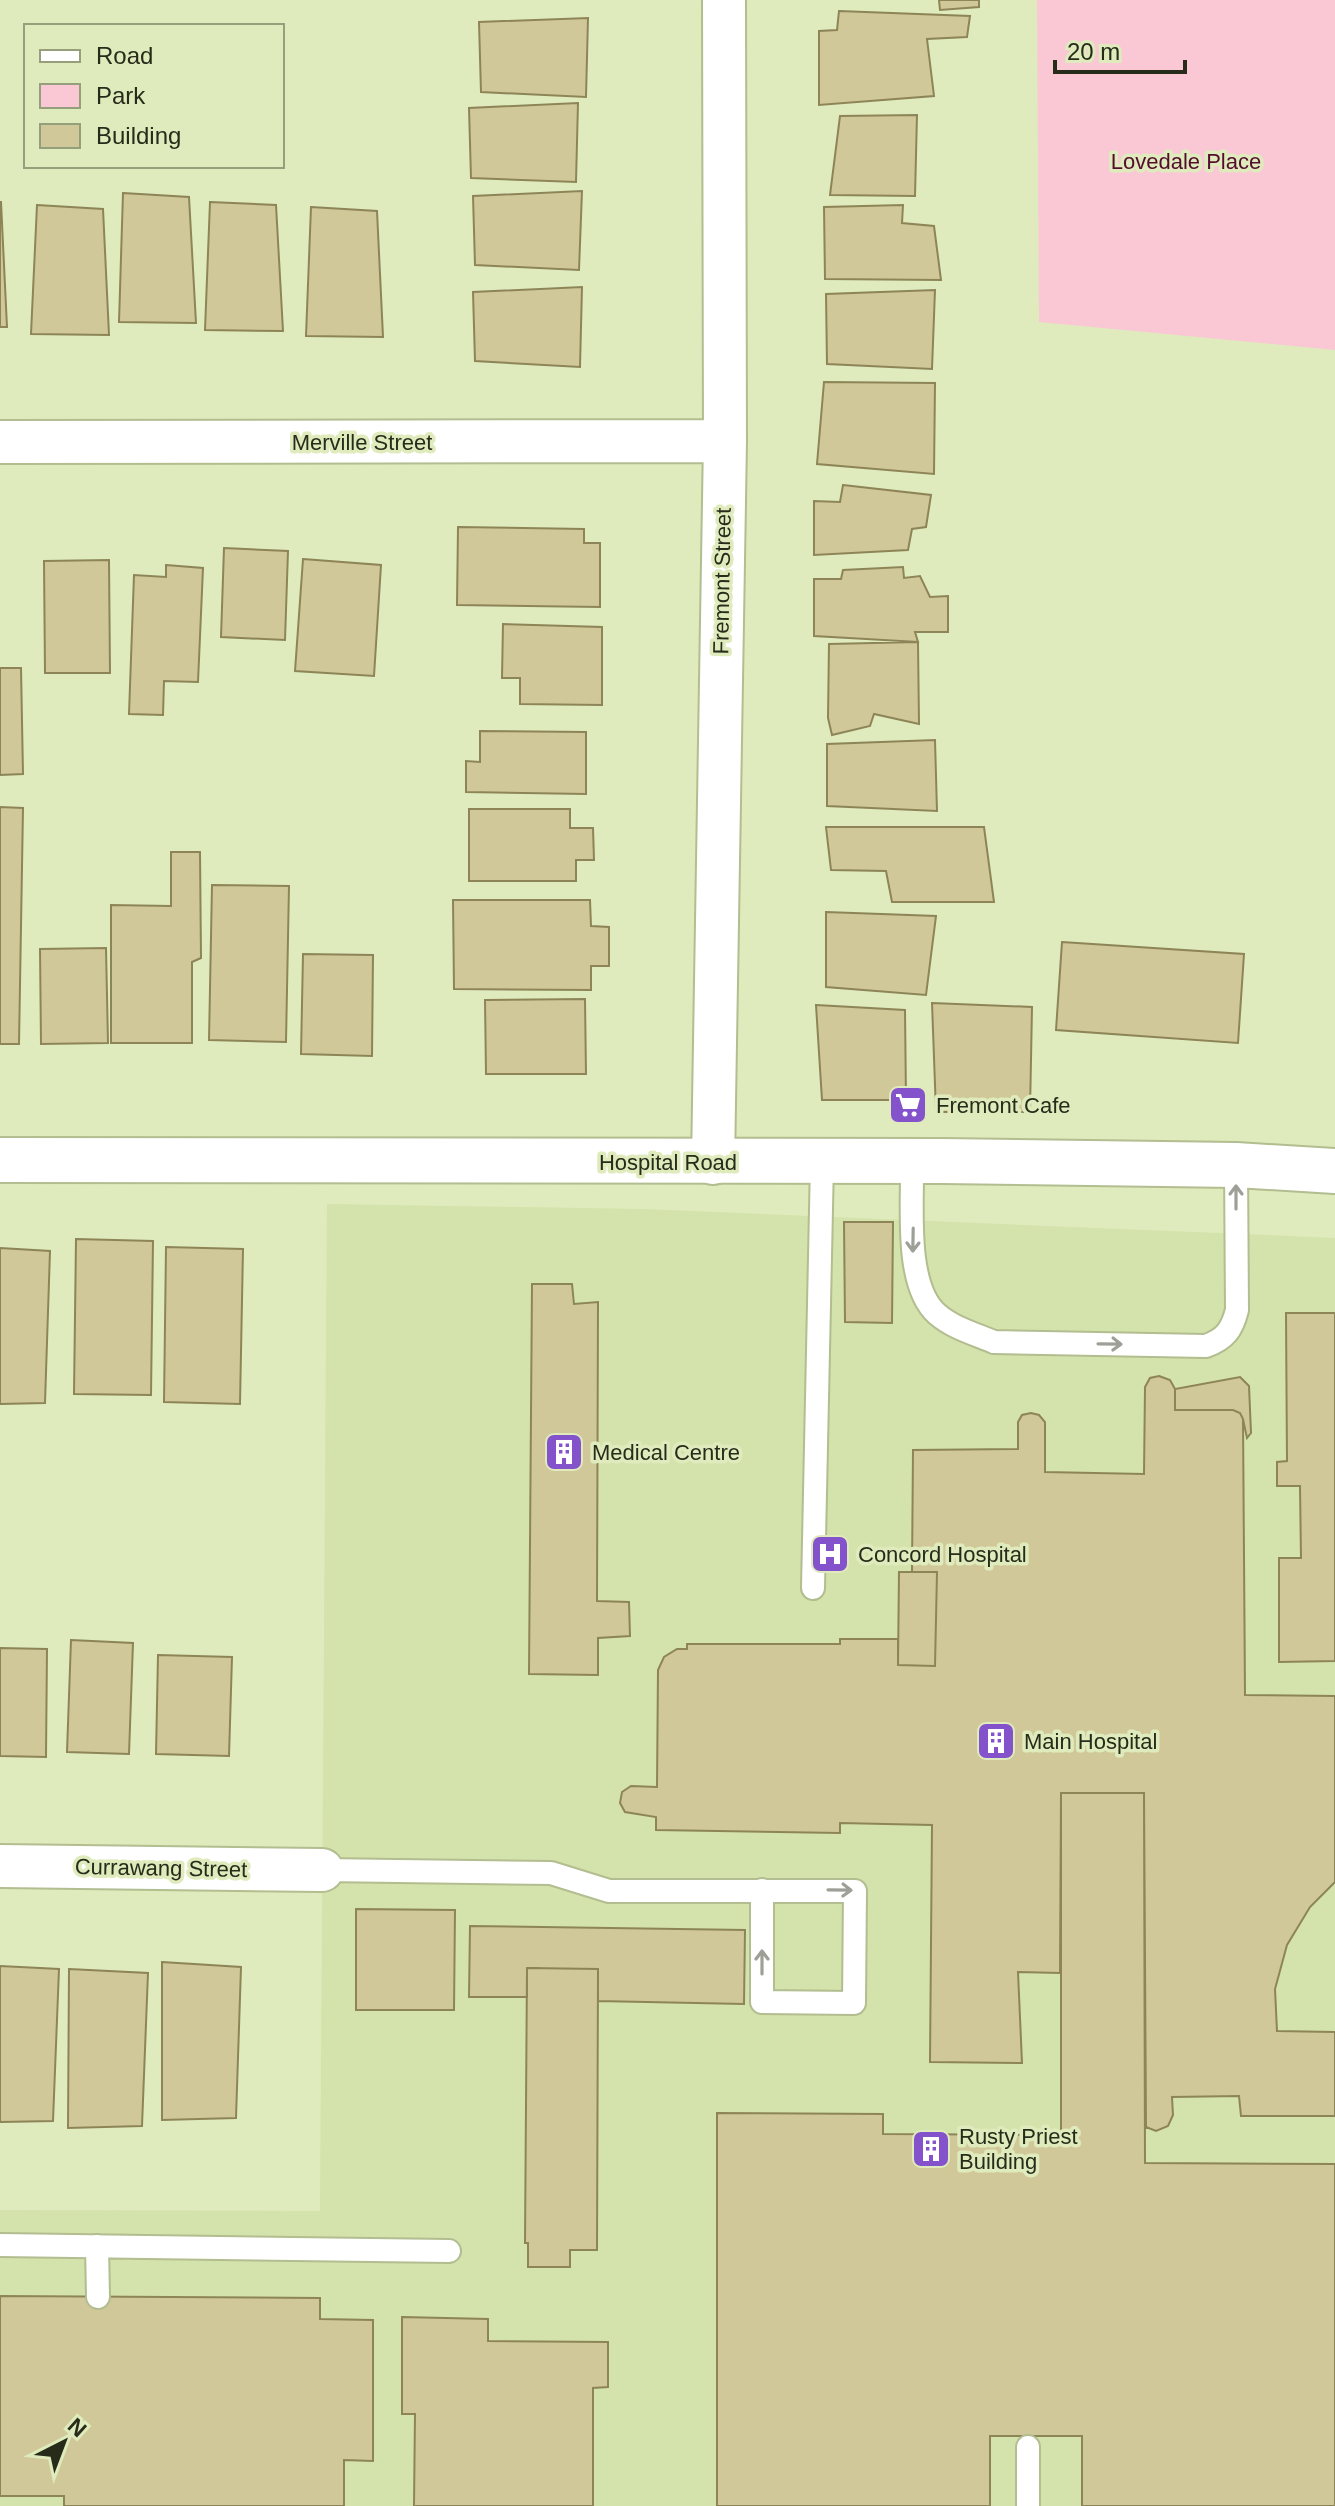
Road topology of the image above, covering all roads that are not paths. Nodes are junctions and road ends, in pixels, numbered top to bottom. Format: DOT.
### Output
graph roads {
  1 [pos="724,0"];
  2 [pos="725,441"];
  3 [pos="0,442"];
  4 [pos="0,1160"];
  5 [pos="822,1162"];
  6 [pos="912,1162"];
  7 [pos="713,1163"];
  8 [pos="1236,1165"];
  9 [pos="1335,1171"];
  10 [pos="813,1588"];
  11 [pos="0,1866"];
  12 [pos="322,1870"];
  13 [pos="762,1890"];
  14 [pos="0,2245"];
  15 [pos="97,2246"];
  16 [pos="449,2251"];
  17 [pos="98,2297"];
  18 [pos="1028,2447"];
  19 [pos="1028,2506"];
  1 -- 2 [label="street, Fremont Street"];
  2 -- 3 [label="street, Merville Street"];
  2 -- 7 [label="street, Fremont Street"];
  4 -- 7 [label="street, Hospital Road"];
  5 -- 6 [label="street, Hospital Road"];
  5 -- 7 [label="street, Hospital Road"];
  5 -- 10 [label="lane"];
  6 -- 8 [label="street, Hospital Road"];
  6 -- 8 [label="lane, one-way"];
  8 -- 9 [label="street, Hospital Road"];
  11 -- 12 [label="street, Currawang Street"];
  12 -- 13 [label="lane"];
  13 -- 13 [label="lane, one-way"];
  14 -- 15 [label="lane"];
  15 -- 16 [label="lane"];
  15 -- 17 [label="lane"];
  18 -- 19 [label="lane"];
}
